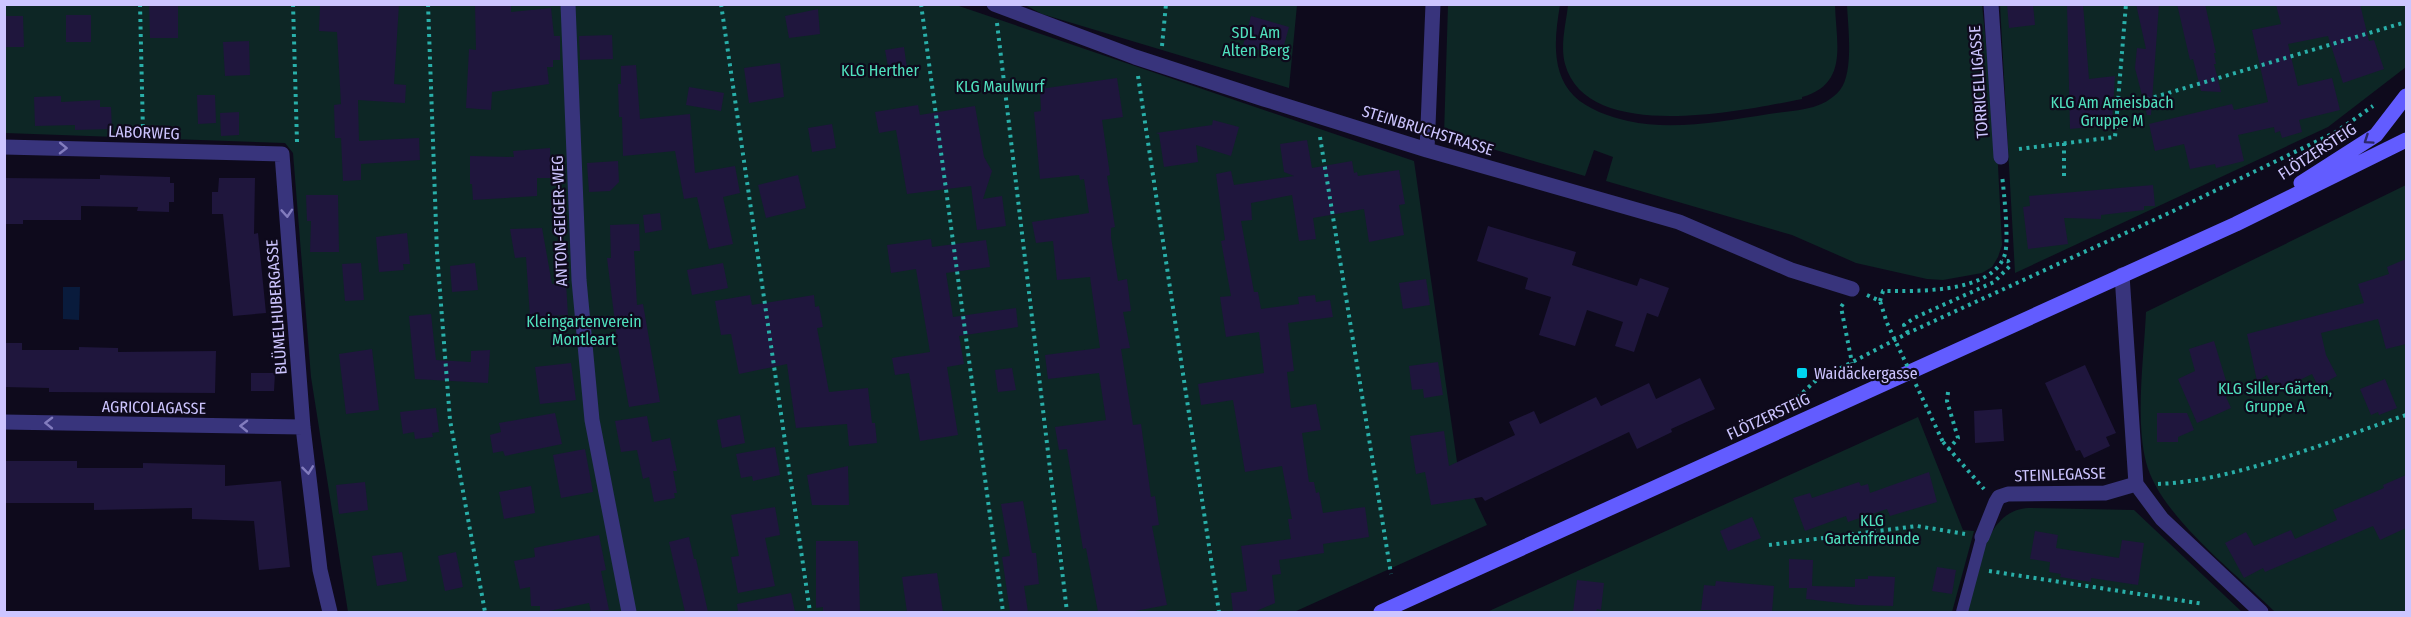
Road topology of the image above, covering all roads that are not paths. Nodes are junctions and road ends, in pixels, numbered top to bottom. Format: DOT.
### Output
graph roads {
  1 [pos="568,4"];
  2 [pos="1433,4"];
  3 [pos="1991,4"];
  4 [pos="998,6"];
  5 [pos="2406,96"];
  6 [pos="2406,140"];
  7 [pos="4,147"];
  8 [pos="1427,150"];
  9 [pos="282,154"];
  10 [pos="2001,154"];
  11 [pos="2236,224"];
  12 [pos="2122,275"];
  13 [pos="1852,289"];
  14 [pos="4,422"];
  15 [pos="303,427"];
  16 [pos="2136,484"];
  17 [pos="1982,537"];
  18 [pos="330,612"];
  19 [pos="629,612"];
  20 [pos="1381,612"];
  21 [pos="1962,612"];
  22 [pos="2262,612"];
  1 -- 19 [label="street, ANTON-GEIGER-WEG"];
  2 -- 8 [label="street"];
  3 -- 10 [label="street, TORRICELLIGASSE"];
  4 -- 8 [label="street, STEINBRUCHSTRASSE"];
  5 -- 11 [label="main road, FLÖTZERSTEIG, one-way"];
  6 -- 11 [label="main road, FLÖTZERSTEIG"];
  7 -- 9 [label="street, LABORWEG, one-way"];
  8 -- 13 [label="street, STEINBRUCHSTRASSE"];
  9 -- 15 [label="street, BLÜMELHUBERGASSE, one-way"];
  11 -- 12 [label="main road, FLÖTZERSTEIG"];
  12 -- 16 [label="street"];
  12 -- 20 [label="main road, FLÖTZERSTEIG"];
  15 -- 14 [label="street, AGRICOLAGASSE, one-way"];
  15 -- 18 [label="street, BLÜMELHUBERGASSE, one-way"];
  16 -- 17 [label="street, STEINLEGASSE"];
  16 -- 22 [label="street"];
  17 -- 21 [label="lane"];
}
